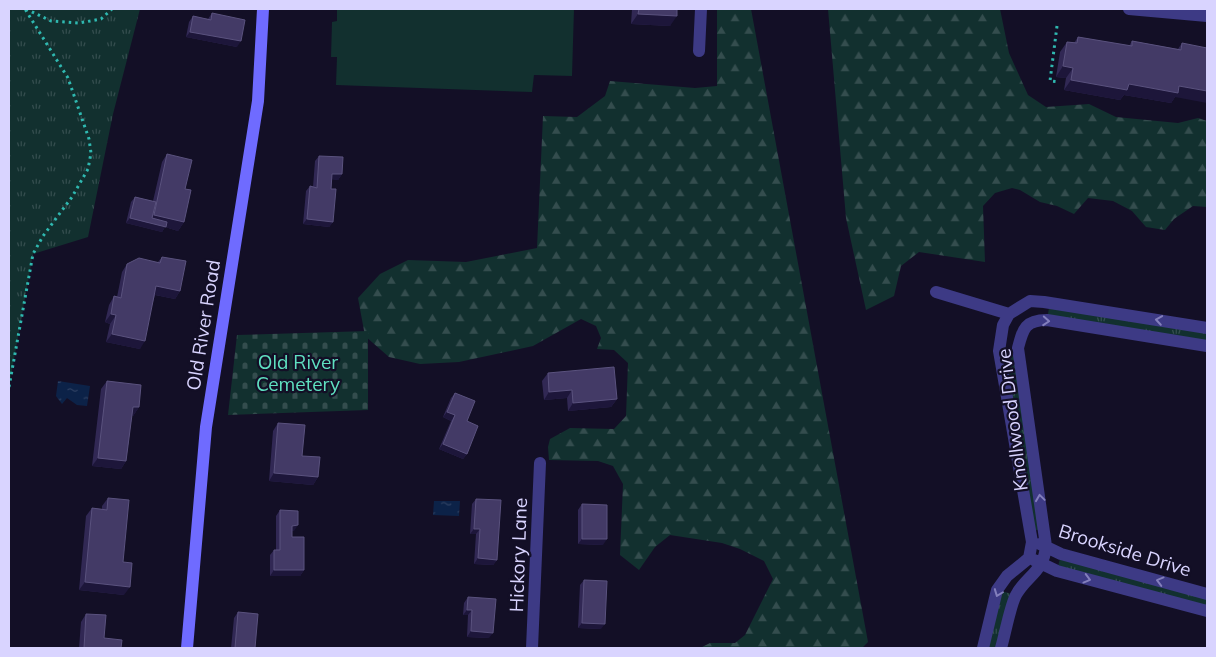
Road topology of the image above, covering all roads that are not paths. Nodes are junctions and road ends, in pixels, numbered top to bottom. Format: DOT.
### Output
graph roads {
  1 [pos="263,9"];
  2 [pos="701,9"];
  3 [pos="1129,9"];
  4 [pos="1207,16"];
  5 [pos="699,52"];
  6 [pos="936,292"];
  7 [pos="1009,314"];
  8 [pos="1207,328"];
  9 [pos="1207,346"];
  10 [pos="540,463"];
  11 [pos="1032,542"];
  12 [pos="1046,546"];
  13 [pos="1029,558"];
  14 [pos="1042,563"];
  15 [pos="1207,594"];
  16 [pos="1207,611"];
  17 [pos="187,648"];
  18 [pos="532,648"];
  19 [pos="983,648"];
  20 [pos="1001,648"];
  1 -- 17 [label="main road, Old River Road"];
  2 -- 5 [label="street"];
  3 -- 4 [label="street"];
  6 -- 7 [label="street"];
  8 -- 7 [label="street, one-way"];
  7 -- 11 [label="street, Knollwood Drive"];
  12 -- 9 [label="street, Knollwood Drive, one-way"];
  10 -- 18 [label="street, Hickory Lane"];
  11 -- 12 [label="street, Brookside Drive"];
  11 -- 13 [label="street, Knollwood Drive"];
  12 -- 14 [label="street"];
  15 -- 12 [label="street, Brookside Drive, one-way"];
  13 -- 14 [label="street, Brookside Drive"];
  13 -- 19 [label="street, one-way"];
  14 -- 16 [label="street, Brookside Drive, one-way"];
  14 -- 20 [label="street"];
}
